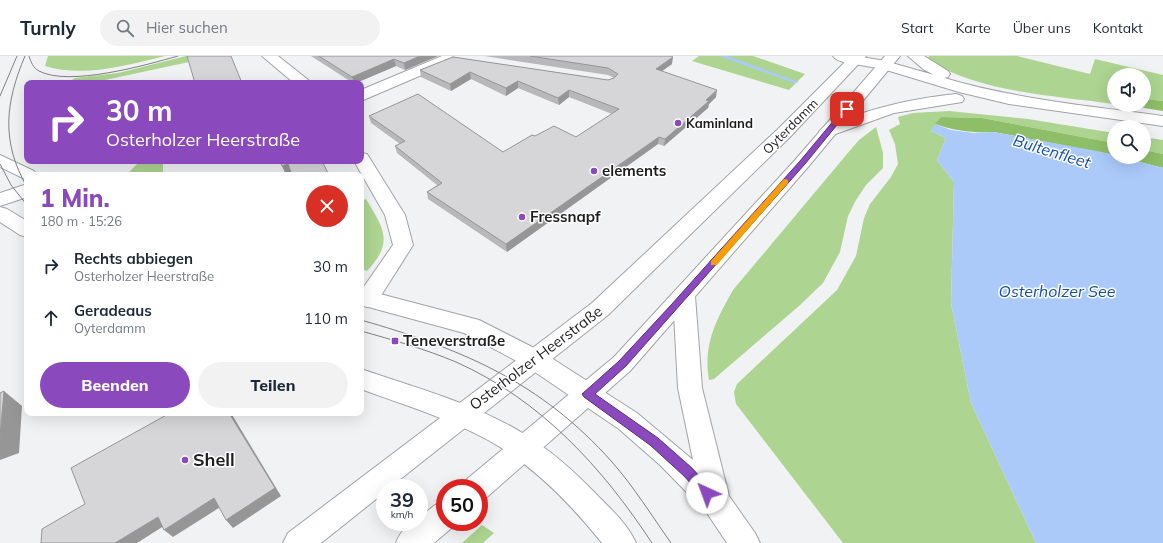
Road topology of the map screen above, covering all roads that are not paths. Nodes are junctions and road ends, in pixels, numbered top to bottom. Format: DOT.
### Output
graph roads {
  1 [pos="269,56"];
  2 [pos="915,56"];
  3 [pos="851,57"];
  4 [pos="460,58"];
  5 [pos="884,65"];
  6 [pos="300,80"];
  7 [pos="364,95"];
  8 [pos="956,99"];
  9 [pos="1064,107"];
  10 [pos="1163,121"];
  11 [pos="1107,122"];
  12 [pos="1151,128"];
  13 [pos="1163,130"];
  14 [pos="827,132"];
  15 [pos="759,157"];
  16 [pos="0,160"];
  17 [pos="364,163"];
  18 [pos="24,173"];
  19 [pos="24,191"];
  20 [pos="0,200"];
  21 [pos="0,213"];
  22 [pos="24,228"];
  23 [pos="684,296"];
  24 [pos="364,298"];
  25 [pos="534,359"];
  26 [pos="364,381"];
  27 [pos="587,394"];
  28 [pos="461,415"];
  29 [pos="524,448"];
  30 [pos="488,479"];
  31 [pos="717,503"];
  32 [pos="436,522"];
  33 [pos="298,543"];
  34 [pos="411,543"];
  35 [pos="621,543"];
  36 [pos="745,543"];
  1 -- 6 [label="main road"];
  2 -- 9 [label="main road"];
  3 -- 5 [label="main road"];
  3 -- 15 [label="main road, Oyterdamm"];
  4 -- 7 [label="main road"];
  5 -- 8 [label="main road"];
  5 -- 9 [label="main road"];
  5 -- 14 [label="main road, Oyterdamm"];
  8 -- 11 [label="main road"];
  8 -- 14 [label="main road"];
  9 -- 10 [label="main road"];
  12 -- 13 [label="main road"];
  14 -- 23 [label="main road, Oyterdamm"];
  15 -- 25 [label="main road, Osterholzer Heerstraße"];
  16 -- 18 [label="main road"];
  17 -- 24 [label="main road"];
  19 -- 20 [label="main road"];
  21 -- 22 [label="main road"];
  23 -- 27 [label="main road"];
  23 -- 31 [label="main road"];
  24 -- 25 [label="main road"];
  25 -- 27 [label="main road"];
  25 -- 28 [label="main road, Osterholzer Heerstraße"];
  26 -- 28 [label="main road"];
  27 -- 29 [label="main road"];
  27 -- 31 [label="main road"];
  28 -- 29 [label="main road"];
  28 -- 33 [label="main road, Osterholzer Heerstraße"];
  29 -- 30 [label="main road"];
  29 -- 35 [label="main road"];
  31 -- 36 [label="main road"];
  32 -- 34 [label="main road"];
}
